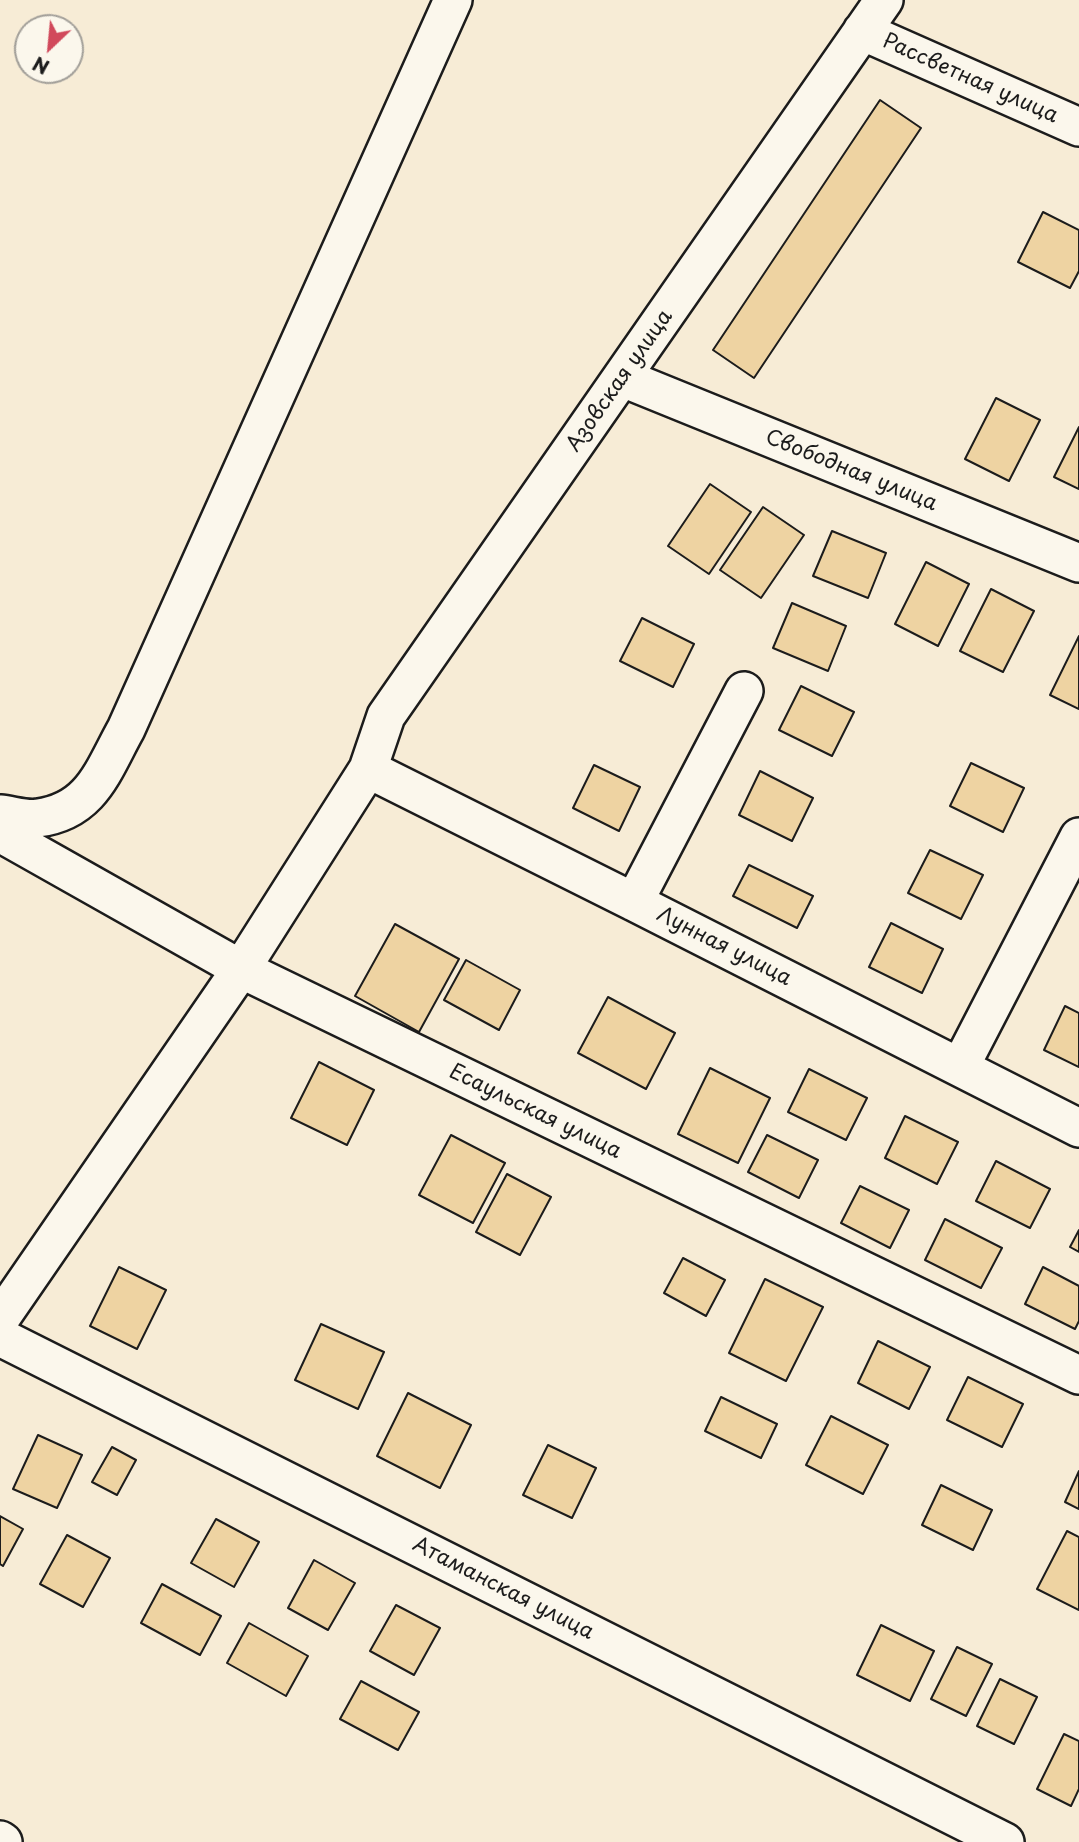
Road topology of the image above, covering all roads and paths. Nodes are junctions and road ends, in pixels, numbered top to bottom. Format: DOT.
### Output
graph roads {
  1 [pos="453,0"];
  2 [pos="884,0"];
  3 [pos="862,31"];
  4 [pos="1079,127"];
  5 [pos="623,378"];
  6 [pos="1079,563"];
  7 [pos="744,691"];
  8 [pos="368,769"];
  9 [pos="0,814"];
  10 [pos="0,832"];
  11 [pos="1079,837"];
  12 [pos="634,902"];
  13 [pos="241,970"];
  14 [pos="960,1067"];
  15 [pos="1079,1128"];
  16 [pos="0,1319"];
  17 [pos="0,1337"];
  18 [pos="1079,1375"];
  19 [pos="1005,1842"];
  1 -- 9 [label="street"];
  2 -- 3 [label="street, Азовская улица"];
  3 -- 4 [label="street, Рассветная улица"];
  3 -- 5 [label="street, Азовская улица"];
  5 -- 6 [label="street, Свободная улица"];
  5 -- 8 [label="street, Азовская улица"];
  7 -- 12 [label="street"];
  8 -- 12 [label="street, Лунная улица"];
  8 -- 13 [label="street, Азовская улица"];
  10 -- 13 [label="street, Есаульская улица"];
  11 -- 14 [label="street"];
  12 -- 14 [label="street, Лунная улица"];
  13 -- 16 [label="street, Азовская улица"];
  13 -- 18 [label="street, Есаульская улица"];
  14 -- 15 [label="street, Лунная улица"];
  17 -- 19 [label="street, Атаманская улица"];
}
